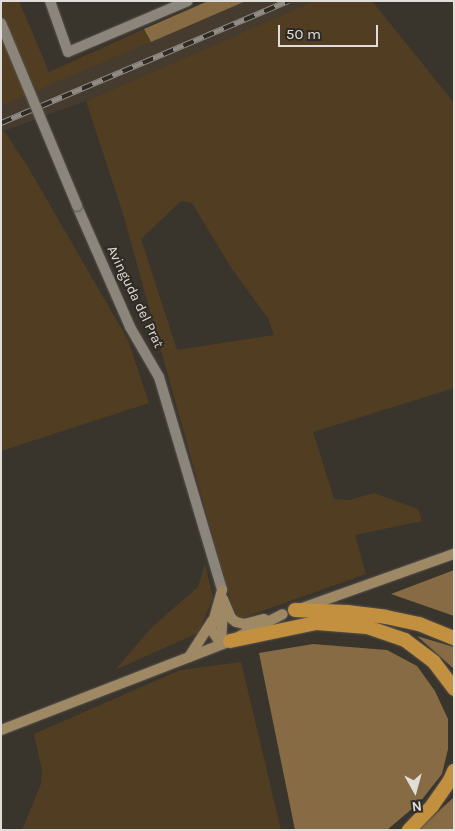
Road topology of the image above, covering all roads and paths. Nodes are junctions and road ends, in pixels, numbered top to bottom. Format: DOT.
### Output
graph roads {
  1 [pos="50,1"];
  2 [pos="188,1"];
  3 [pos="1,23"];
  4 [pos="454,554"];
  5 [pos="223,595"];
  6 [pos="289,612"];
  7 [pos="358,614"];
  8 [pos="212,620"];
  9 [pos="317,623"];
  10 [pos="454,638"];
  11 [pos="226,643"];
  12 [pos="189,657"];
  13 [pos="454,689"];
  14 [pos="1,730"];
  15 [pos="454,770"];
  16 [pos="409,830"];
  1 -- 2 [label="street"];
  3 -- 5 [label="street, Avinguda del Prat, bridge"];
  4 -- 6 [label="main road"];
  5 -- 6 [label="main road"];
  5 -- 8 [label="main road"];
  5 -- 11 [label="main road"];
  6 -- 7 [label="highway"];
  6 -- 11 [label="main road"];
  7 -- 9 [label="highway"];
  7 -- 10 [label="highway"];
  8 -- 11 [label="main road"];
  8 -- 12 [label="main road"];
  9 -- 11 [label="highway"];
  9 -- 13 [label="highway"];
  11 -- 12 [label="main road"];
  12 -- 14 [label="main road"];
  15 -- 16 [label="highway"];
}
